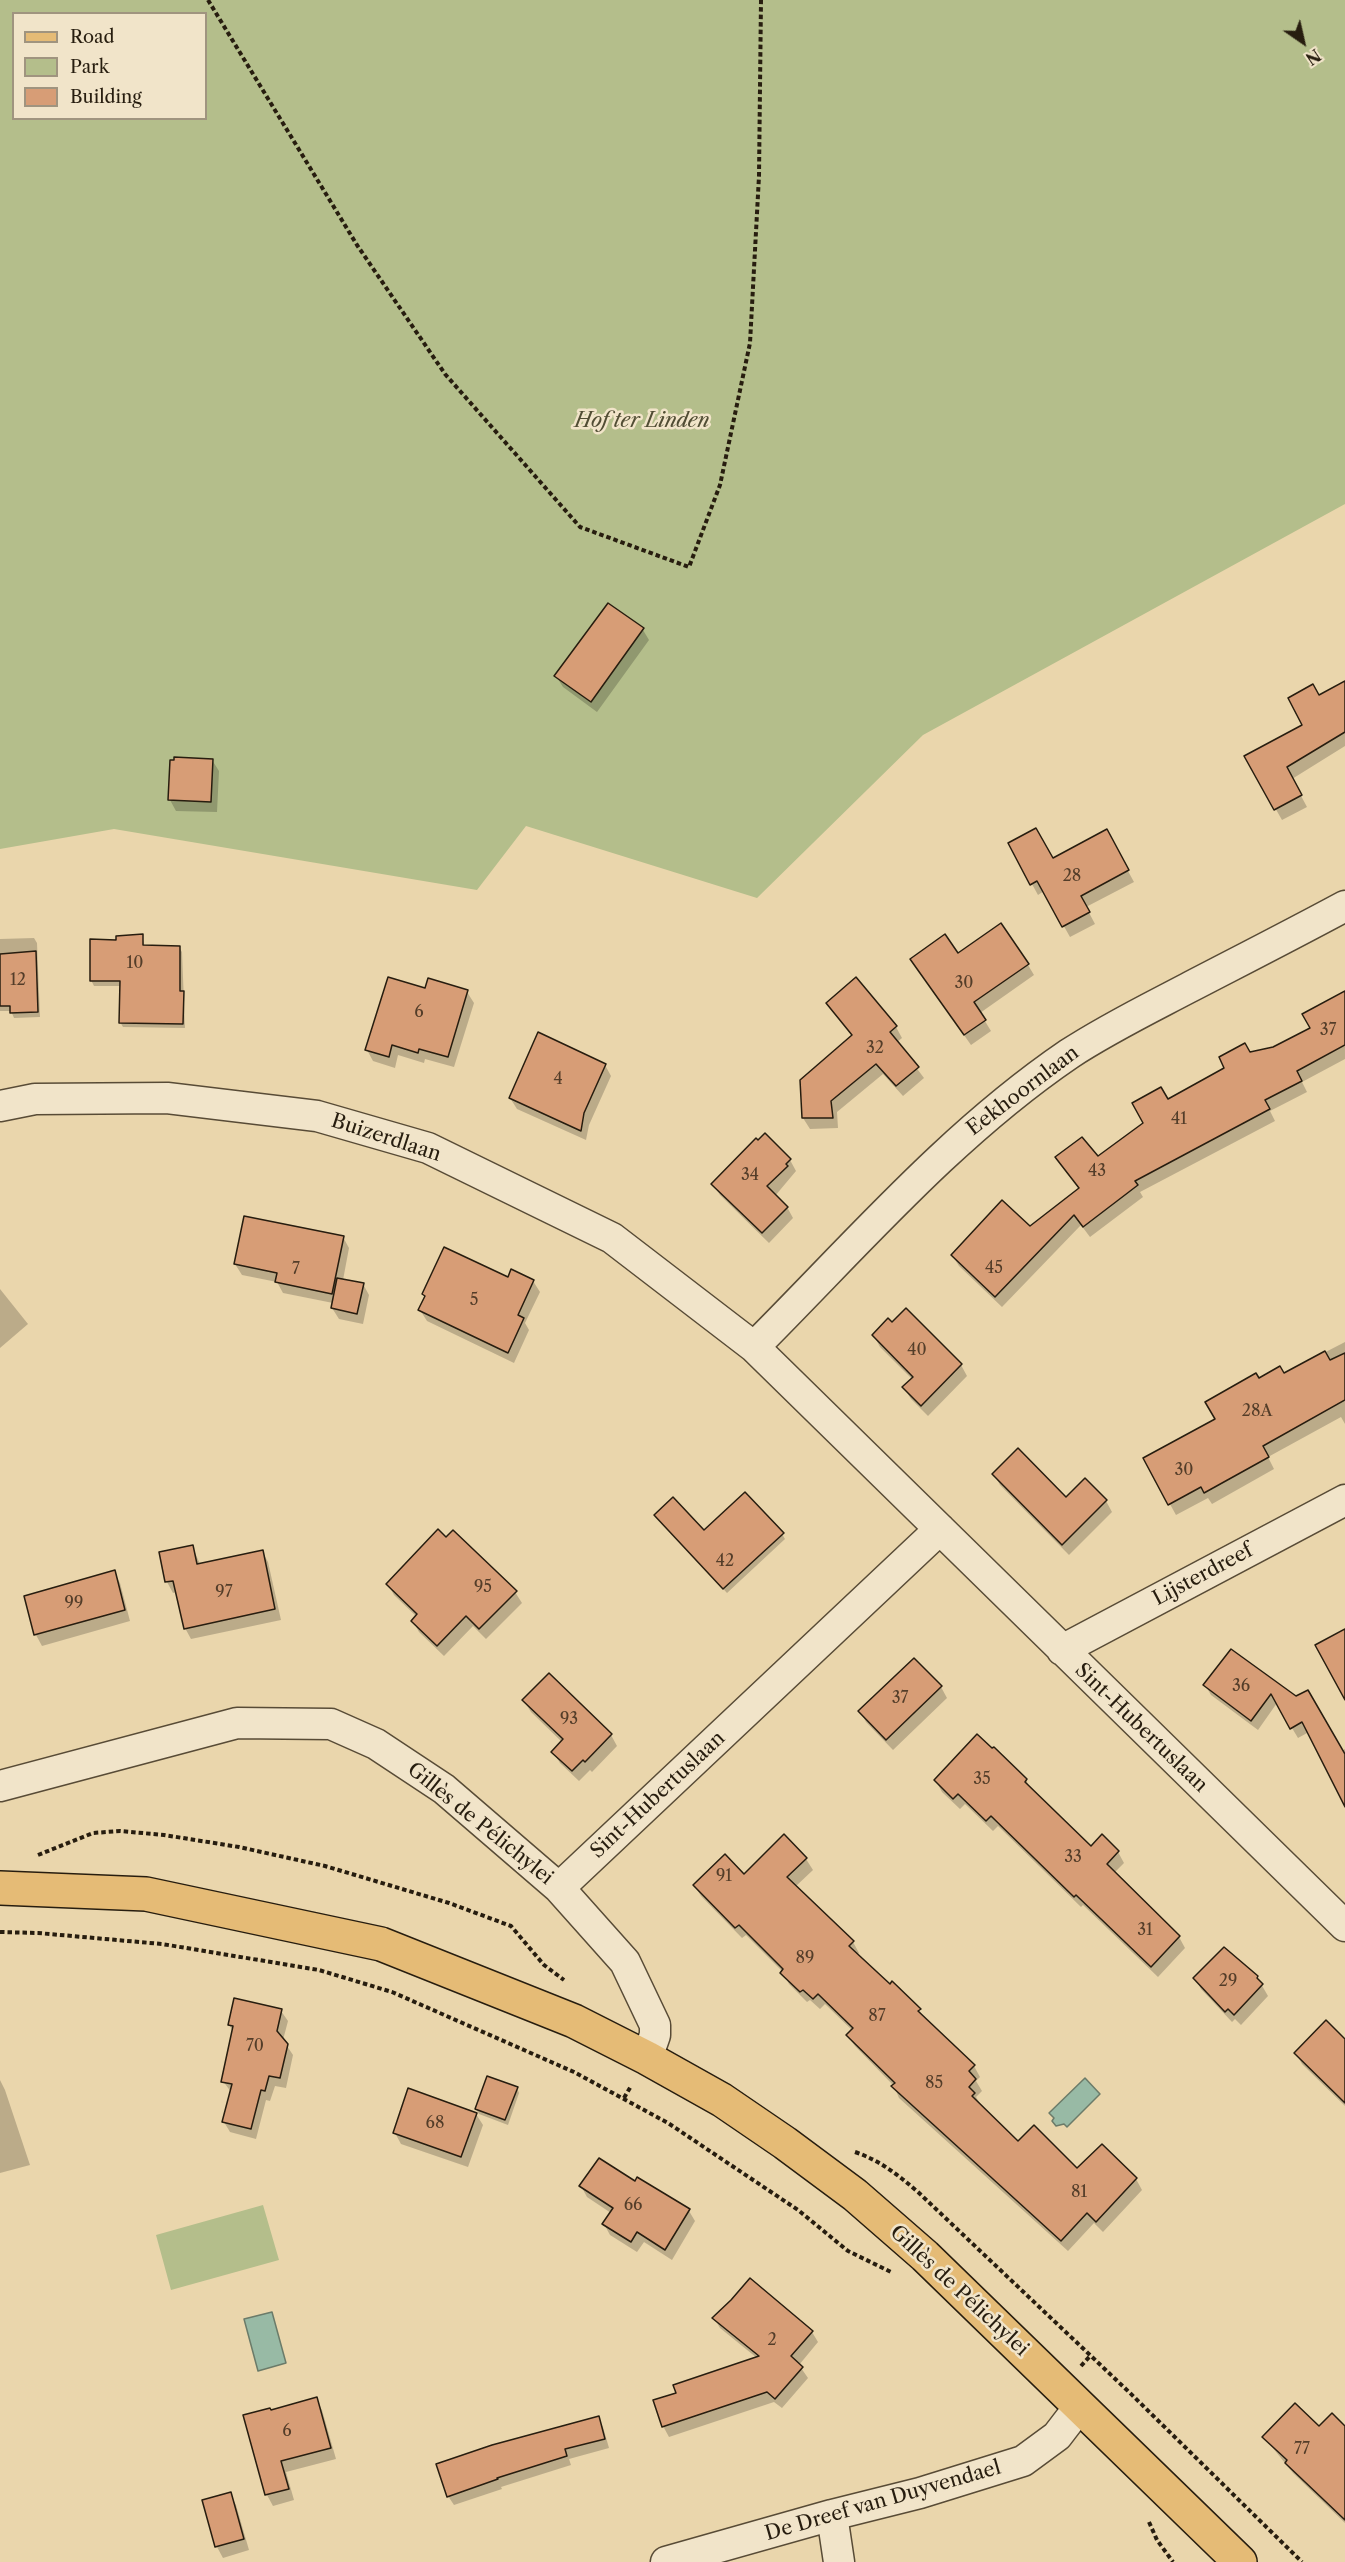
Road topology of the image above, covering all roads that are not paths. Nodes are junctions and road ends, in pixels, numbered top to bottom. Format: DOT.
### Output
graph roads {
  1 [pos="1345,906"];
  2 [pos="0,1106"];
  3 [pos="754,1347"];
  4 [pos="1345,1500"];
  5 [pos="940,1529"];
  6 [pos="1062,1650"];
  7 [pos="0,1786"];
  8 [pos="0,1888"];
  9 [pos="559,1888"];
  10 [pos="1345,1926"];
  11 [pos="647,2058"];
  12 [pos="1080,2406"];
  13 [pos="832,2515"];
  14 [pos="666,2562"];
  15 [pos="839,2562"];
  16 [pos="1240,2562"];
  1 -- 3 [label="street, Eekhoornlaan"];
  2 -- 3 [label="street, Buizerdlaan"];
  3 -- 5 [label="street, Sint-Hubertuslaan"];
  4 -- 6 [label="street, Lijsterdreef"];
  5 -- 6 [label="street, Sint-Hubertuslaan"];
  5 -- 9 [label="street, Sint-Hubertuslaan"];
  6 -- 10 [label="street, Sint-Hubertuslaan"];
  7 -- 9 [label="street, Gillès de Pélichylei"];
  8 -- 11 [label="main road, Gillès de Pélichylei"];
  9 -- 11 [label="street, Gillès de Pélichylei"];
  11 -- 12 [label="main road, Gillès de Pélichylei"];
  12 -- 13 [label="street, De Dreef van Duyvendael"];
  12 -- 16 [label="main road, Gillès de Pélichylei"];
  13 -- 14 [label="street, De Dreef van Duyvendael"];
  13 -- 15 [label="street"];
}
